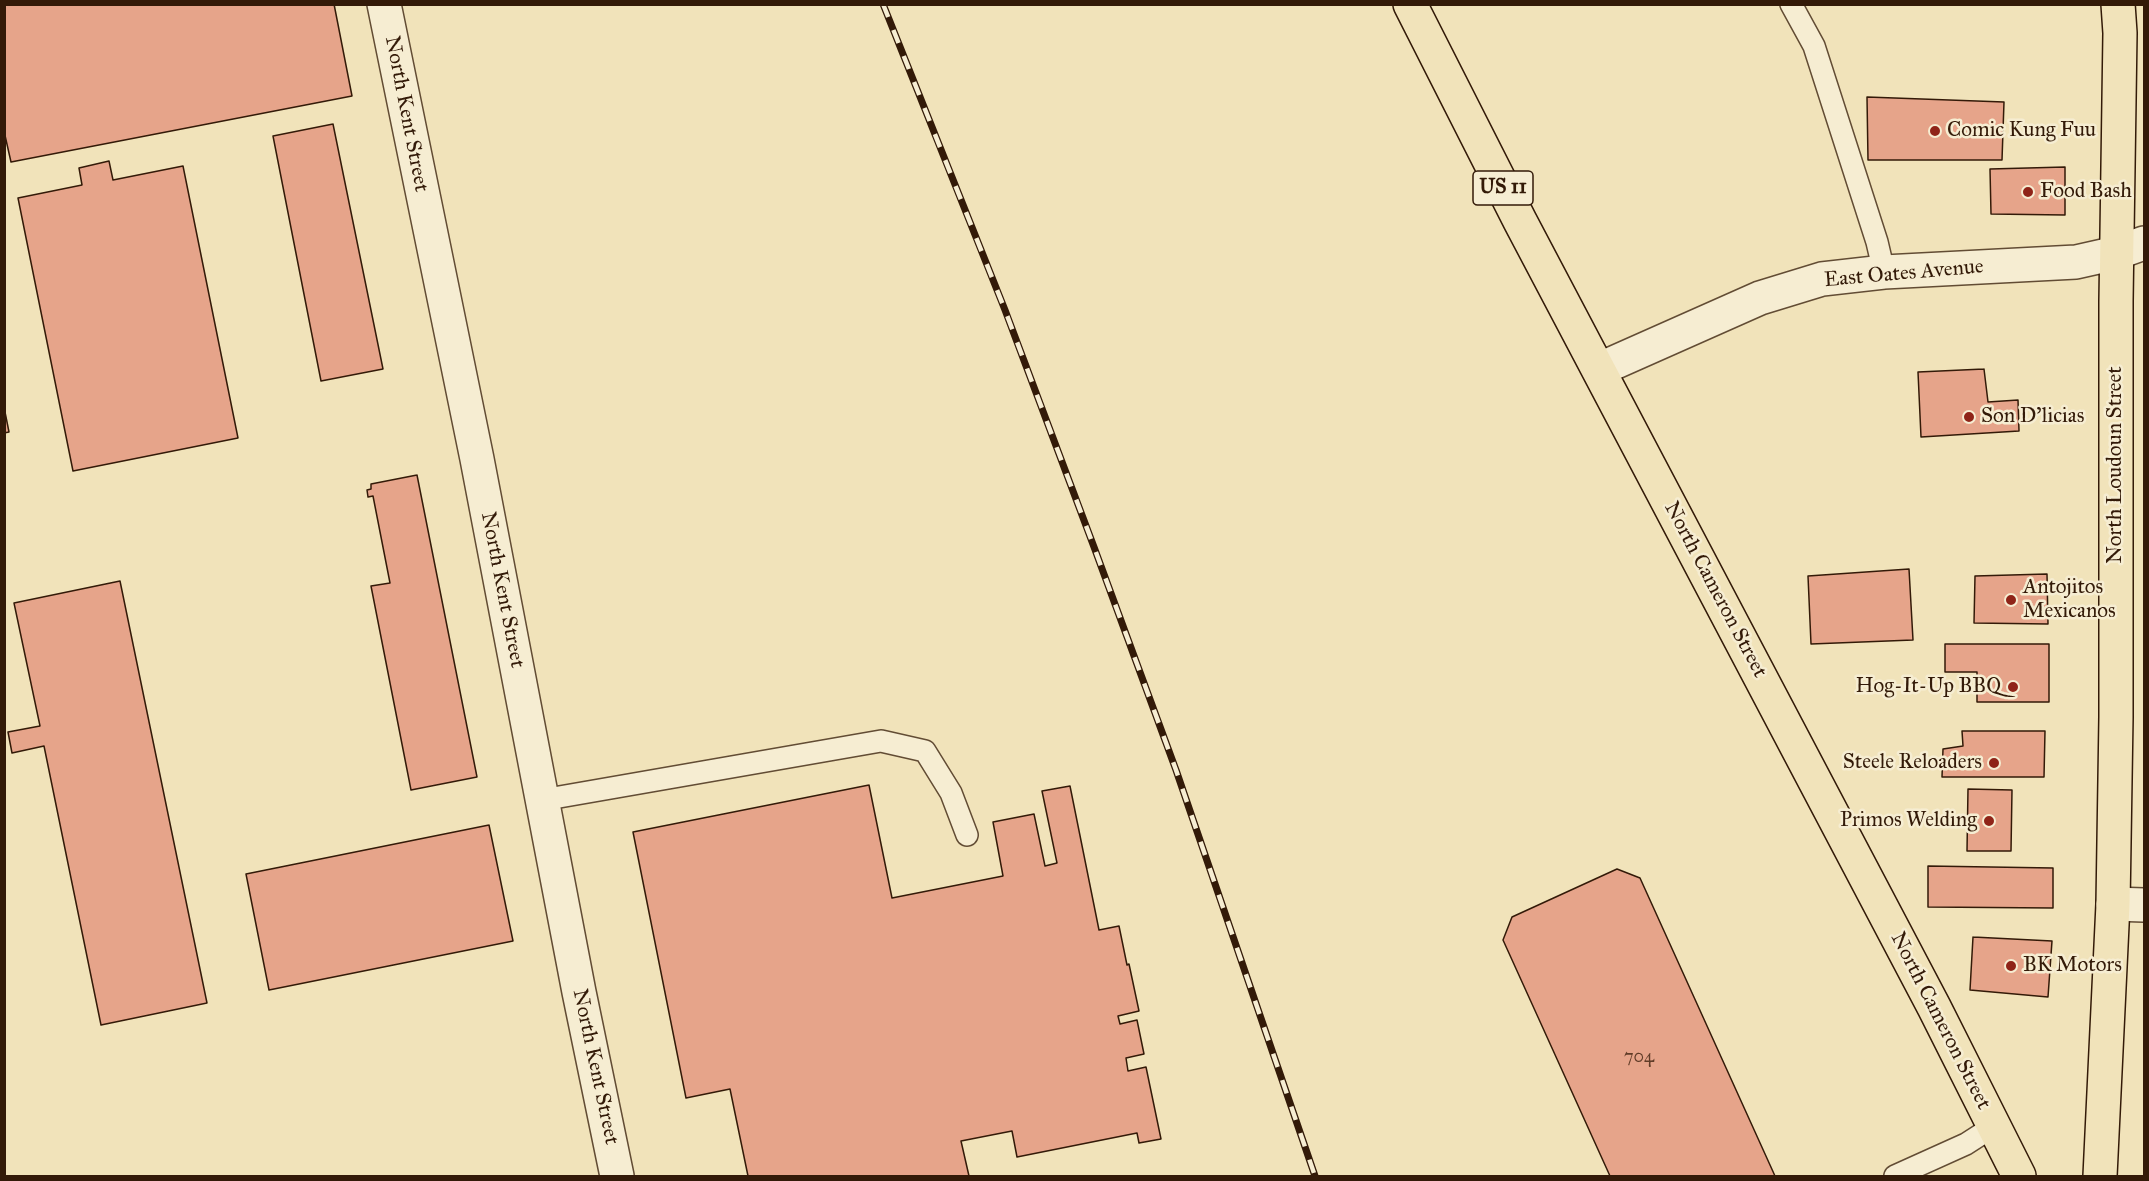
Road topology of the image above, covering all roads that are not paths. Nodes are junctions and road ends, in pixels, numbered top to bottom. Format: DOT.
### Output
graph roads {
  1 [pos="384,4"];
  2 [pos="1410,4"];
  3 [pos="1791,4"];
  4 [pos="2118,4"];
  5 [pos="2130,248"];
  6 [pos="1884,272"];
  7 [pos="1600,369"];
  8 [pos="542,800"];
  9 [pos="967,835"];
  10 [pos="2129,904"];
  11 [pos="1994,1126"];
  12 [pos="617,1176"];
  13 [pos="1895,1176"];
  14 [pos="2019,1176"];
  15 [pos="2100,1176"];
  1 -- 8 [label="street, North Kent Street"];
  2 -- 7 [label="main road, North Cameron Street / US 11"];
  3 -- 6 [label="lane"];
  4 -- 5 [label="main road, North Loudoun Street"];
  5 -- 6 [label="street, East Oates Avenue"];
  5 -- 10 [label="main road, North Loudoun Street"];
  6 -- 7 [label="street, East Oates Avenue"];
  7 -- 11 [label="main road, North Cameron Street / US 11"];
  8 -- 9 [label="lane"];
  8 -- 12 [label="street, North Kent Street"];
  10 -- 15 [label="main road, North Loudoun Street"];
  11 -- 13 [label="lane"];
  11 -- 14 [label="main road, North Cameron Street / US 11"];
}
